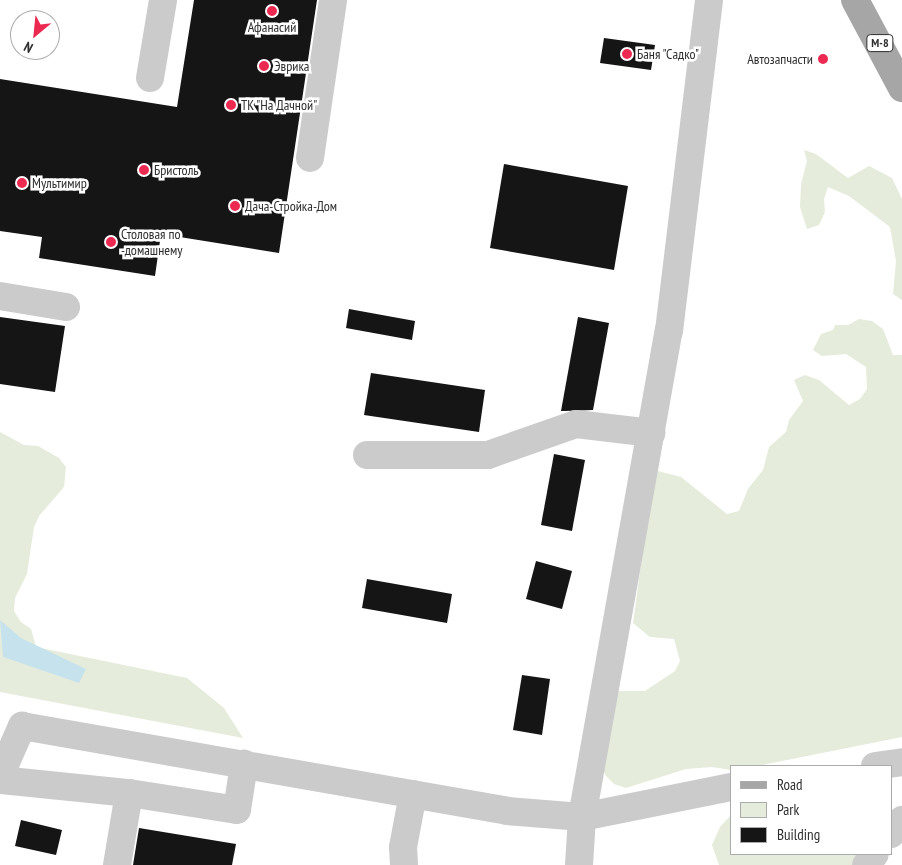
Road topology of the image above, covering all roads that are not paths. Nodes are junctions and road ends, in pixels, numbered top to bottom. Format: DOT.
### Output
graph roads {
  1 [pos="163,0"];
  2 [pos="334,0"];
  3 [pos="709,0"];
  4 [pos="855,0"];
  5 [pos="150,78"];
  6 [pos="902,88"];
  7 [pos="310,158"];
  8 [pos="0,296"];
  9 [pos="66,307"];
  10 [pos="651,433"];
  11 [pos="367,455"];
  12 [pos="902,762"];
  13 [pos="244,764"];
  14 [pos="882,765"];
  15 [pos="0,778"];
  16 [pos="730,787"];
  17 [pos="129,793"];
  18 [pos="413,794"];
  19 [pos="582,817"];
  20 [pos="902,820"];
  21 [pos="892,833"];
  22 [pos="874,855"];
  23 [pos="117,865"];
  24 [pos="404,865"];
  25 [pos="579,865"];
  26 [pos="866,865"];
  1 -- 5 [label="lane"];
  2 -- 7 [label="lane"];
  3 -- 10 [label="lane"];
  4 -- 6 [label="main road, М-8"];
  8 -- 9 [label="lane"];
  10 -- 11 [label="lane"];
  10 -- 19 [label="lane"];
  12 -- 14 [label="lane"];
  13 -- 15 [label="lane"];
  13 -- 17 [label="lane"];
  13 -- 18 [label="lane"];
  15 -- 17 [label="lane"];
  16 -- 19 [label="lane"];
  17 -- 23 [label="lane"];
  18 -- 19 [label="lane"];
  18 -- 24 [label="lane"];
  19 -- 25 [label="lane"];
  20 -- 21 [label="lane"];
  22 -- 26 [label="lane"];
}
